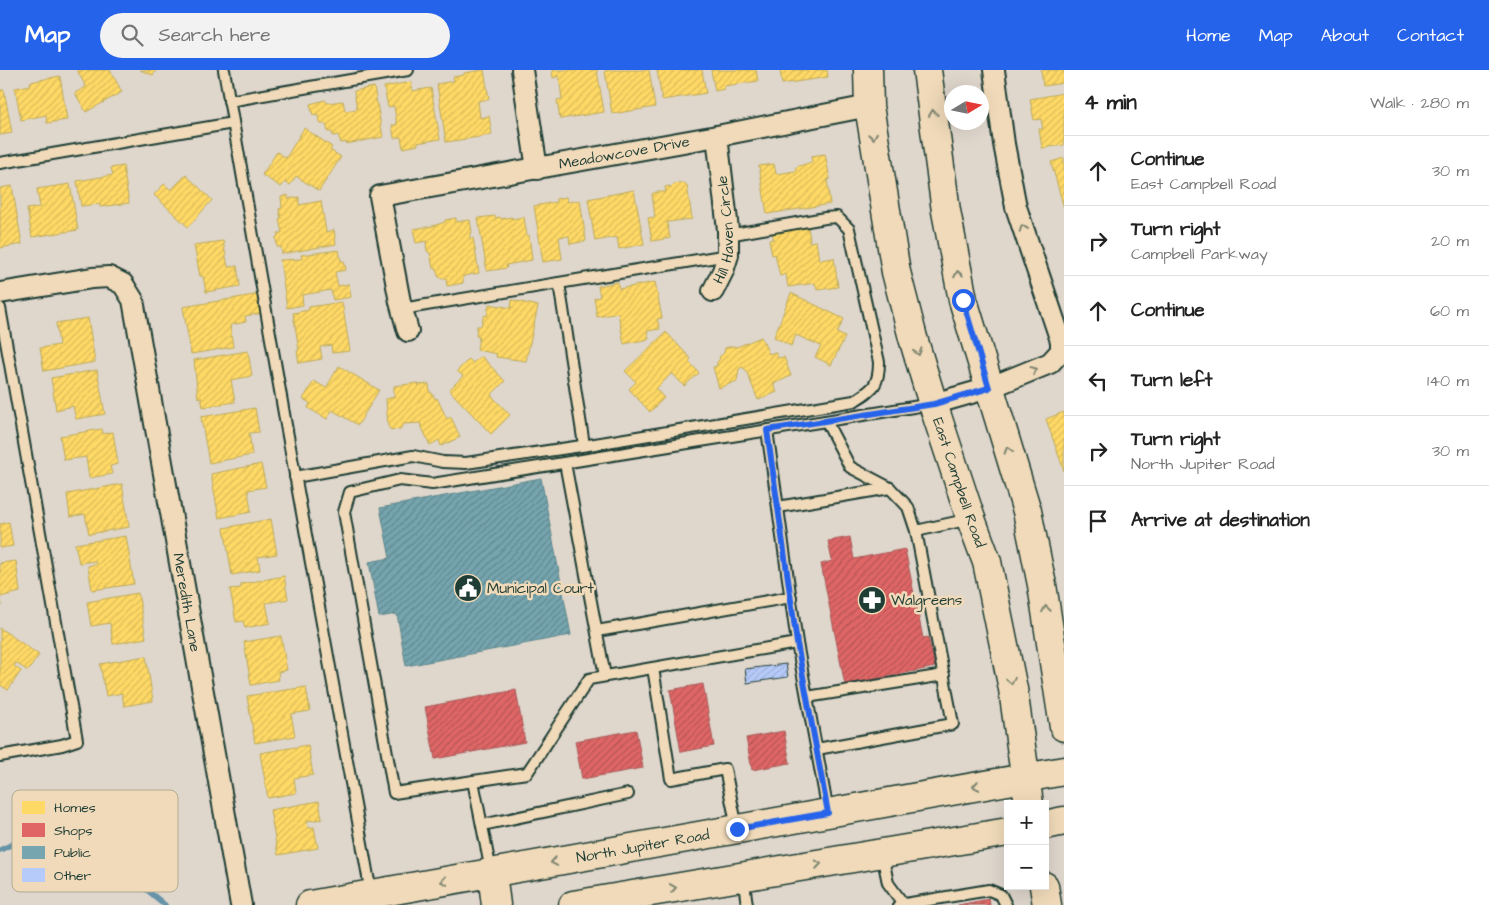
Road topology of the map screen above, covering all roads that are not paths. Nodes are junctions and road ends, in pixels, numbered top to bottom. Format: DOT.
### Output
graph roads {
  1 [pos="224,70"];
  2 [pos="408,70"];
  3 [pos="522,70"];
  4 [pos="868,70"];
  5 [pos="928,70"];
  6 [pos="994,70"];
  7 [pos="230,101"];
  8 [pos="869,106"];
  9 [pos="233,123"];
  10 [pos="717,136"];
  11 [pos="0,163"];
  12 [pos="537,169"];
  13 [pos="728,235"];
  14 [pos="728,256"];
  15 [pos="559,283"];
  16 [pos="713,291"];
  17 [pos="0,293"];
  18 [pos="0,308"];
  19 [pos="402,309"];
  20 [pos="408,331"];
  21 [pos="989,388"];
  22 [pos="934,404"];
  23 [pos="826,421"];
  24 [pos="767,430"];
  25 [pos="584,445"];
  26 [pos="564,463"];
  27 [pos="295,477"];
  28 [pos="890,488"];
  29 [pos="778,507"];
  30 [pos="971,519"];
  31 [pos="916,531"];
  32 [pos="791,596"];
  33 [pos="597,631"];
  34 [pos="797,643"];
  35 [pos="653,668"];
  36 [pos="944,675"];
  37 [pos="605,676"];
  38 [pos="807,697"];
  39 [pos="1064,727"];
  40 [pos="817,749"];
  41 [pos="0,756"];
  42 [pos="1064,771"];
  43 [pos="473,782"];
  44 [pos="1026,791"];
  45 [pos="628,794"];
  46 [pos="828,813"];
  47 [pos="1064,821"];
  48 [pos="482,825"];
  49 [pos="1049,825"];
  50 [pos="737,829"];
  51 [pos="1004,833"];
  52 [pos="882,853"];
  53 [pos="492,873"];
  54 [pos="743,876"];
  55 [pos="1045,890"];
  56 [pos="371,894"];
  57 [pos="241,905"];
  58 [pos="310,905"];
  59 [pos="496,905"];
  60 [pos="573,905"];
  61 [pos="748,905"];
  62 [pos="902,905"];
  63 [pos="1006,905"];
  64 [pos="1047,905"];
  1 -- 7 [label="lane"];
  2 -- 7 [label="lane"];
  3 -- 12 [label="street"];
  4 -- 8 [label="main road, East Campbell Road"];
  21 -- 5 [label="main road, one-way"];
  21 -- 6 [label="street, one-way"];
  7 -- 9 [label="lane"];
  8 -- 10 [label="street, Meadowcove Drive"];
  8 -- 22 [label="main road, East Campbell Road, one-way"];
  9 -- 11 [label="lane"];
  9 -- 27 [label="lane"];
  10 -- 12 [label="street, Meadowcove Drive"];
  10 -- 13 [label="street, Hill Haven Circle"];
  12 -- 19 [label="street, Meadowcove Drive"];
  13 -- 14 [label="street, Hill Haven Circle"];
  13 -- 25 [label="lane"];
  14 -- 15 [label="lane"];
  14 -- 16 [label="street, Hill Haven Circle"];
  15 -- 19 [label="lane"];
  15 -- 25 [label="lane"];
  17 -- 57 [label="street, Meredith Lane"];
  18 -- 41 [label="lane"];
  19 -- 20 [label="street"];
  21 -- 22 [label="street"];
  39 -- 21 [label="main road, one-way"];
  22 -- 23 [label="lane"];
  22 -- 30 [label="main road, East Campbell Road"];
  23 -- 24 [label="lane"];
  23 -- 28 [label="lane"];
  24 -- 26 [label="lane"];
  24 -- 29 [label="lane"];
  25 -- 27 [label="lane"];
  26 -- 33 [label="lane"];
  26 -- 43 [label="lane"];
  27 -- 56 [label="lane"];
  28 -- 29 [label="lane"];
  28 -- 31 [label="lane"];
  29 -- 32 [label="lane"];
  30 -- 31 [label="lane"];
  30 -- 44 [label="main road, East Campbell Road, one-way"];
  31 -- 36 [label="lane"];
  32 -- 33 [label="lane"];
  32 -- 34 [label="lane"];
  33 -- 37 [label="lane"];
  34 -- 35 [label="lane"];
  34 -- 38 [label="lane"];
  35 -- 37 [label="lane"];
  35 -- 50 [label="lane"];
  36 -- 38 [label="lane"];
  36 -- 40 [label="lane"];
  37 -- 43 [label="lane"];
  38 -- 40 [label="lane"];
  40 -- 46 [label="lane"];
  42 -- 44 [label="main road, North Jupiter Road"];
  43 -- 48 [label="lane"];
  44 -- 46 [label="main road, North Jupiter Road, one-way"];
  45 -- 48 [label="lane"];
  46 -- 50 [label="main road, North Jupiter Road"];
  47 -- 49 [label="main road"];
  48 -- 53 [label="lane"];
  50 -- 53 [label="main road, North Jupiter Road, one-way"];
  51 -- 52 [label="main road"];
  54 -- 52 [label="main road, one-way"];
  52 -- 62 [label="lane"];
  53 -- 56 [label="main road, North Jupiter Road, one-way"];
  53 -- 59 [label="main road"];
  60 -- 54 [label="main road, one-way"];
  54 -- 61 [label="lane"];
  55 -- 64 [label="main road"];
  56 -- 58 [label="main road, North Jupiter Road"];
  62 -- 63 [label="lane"];
}
